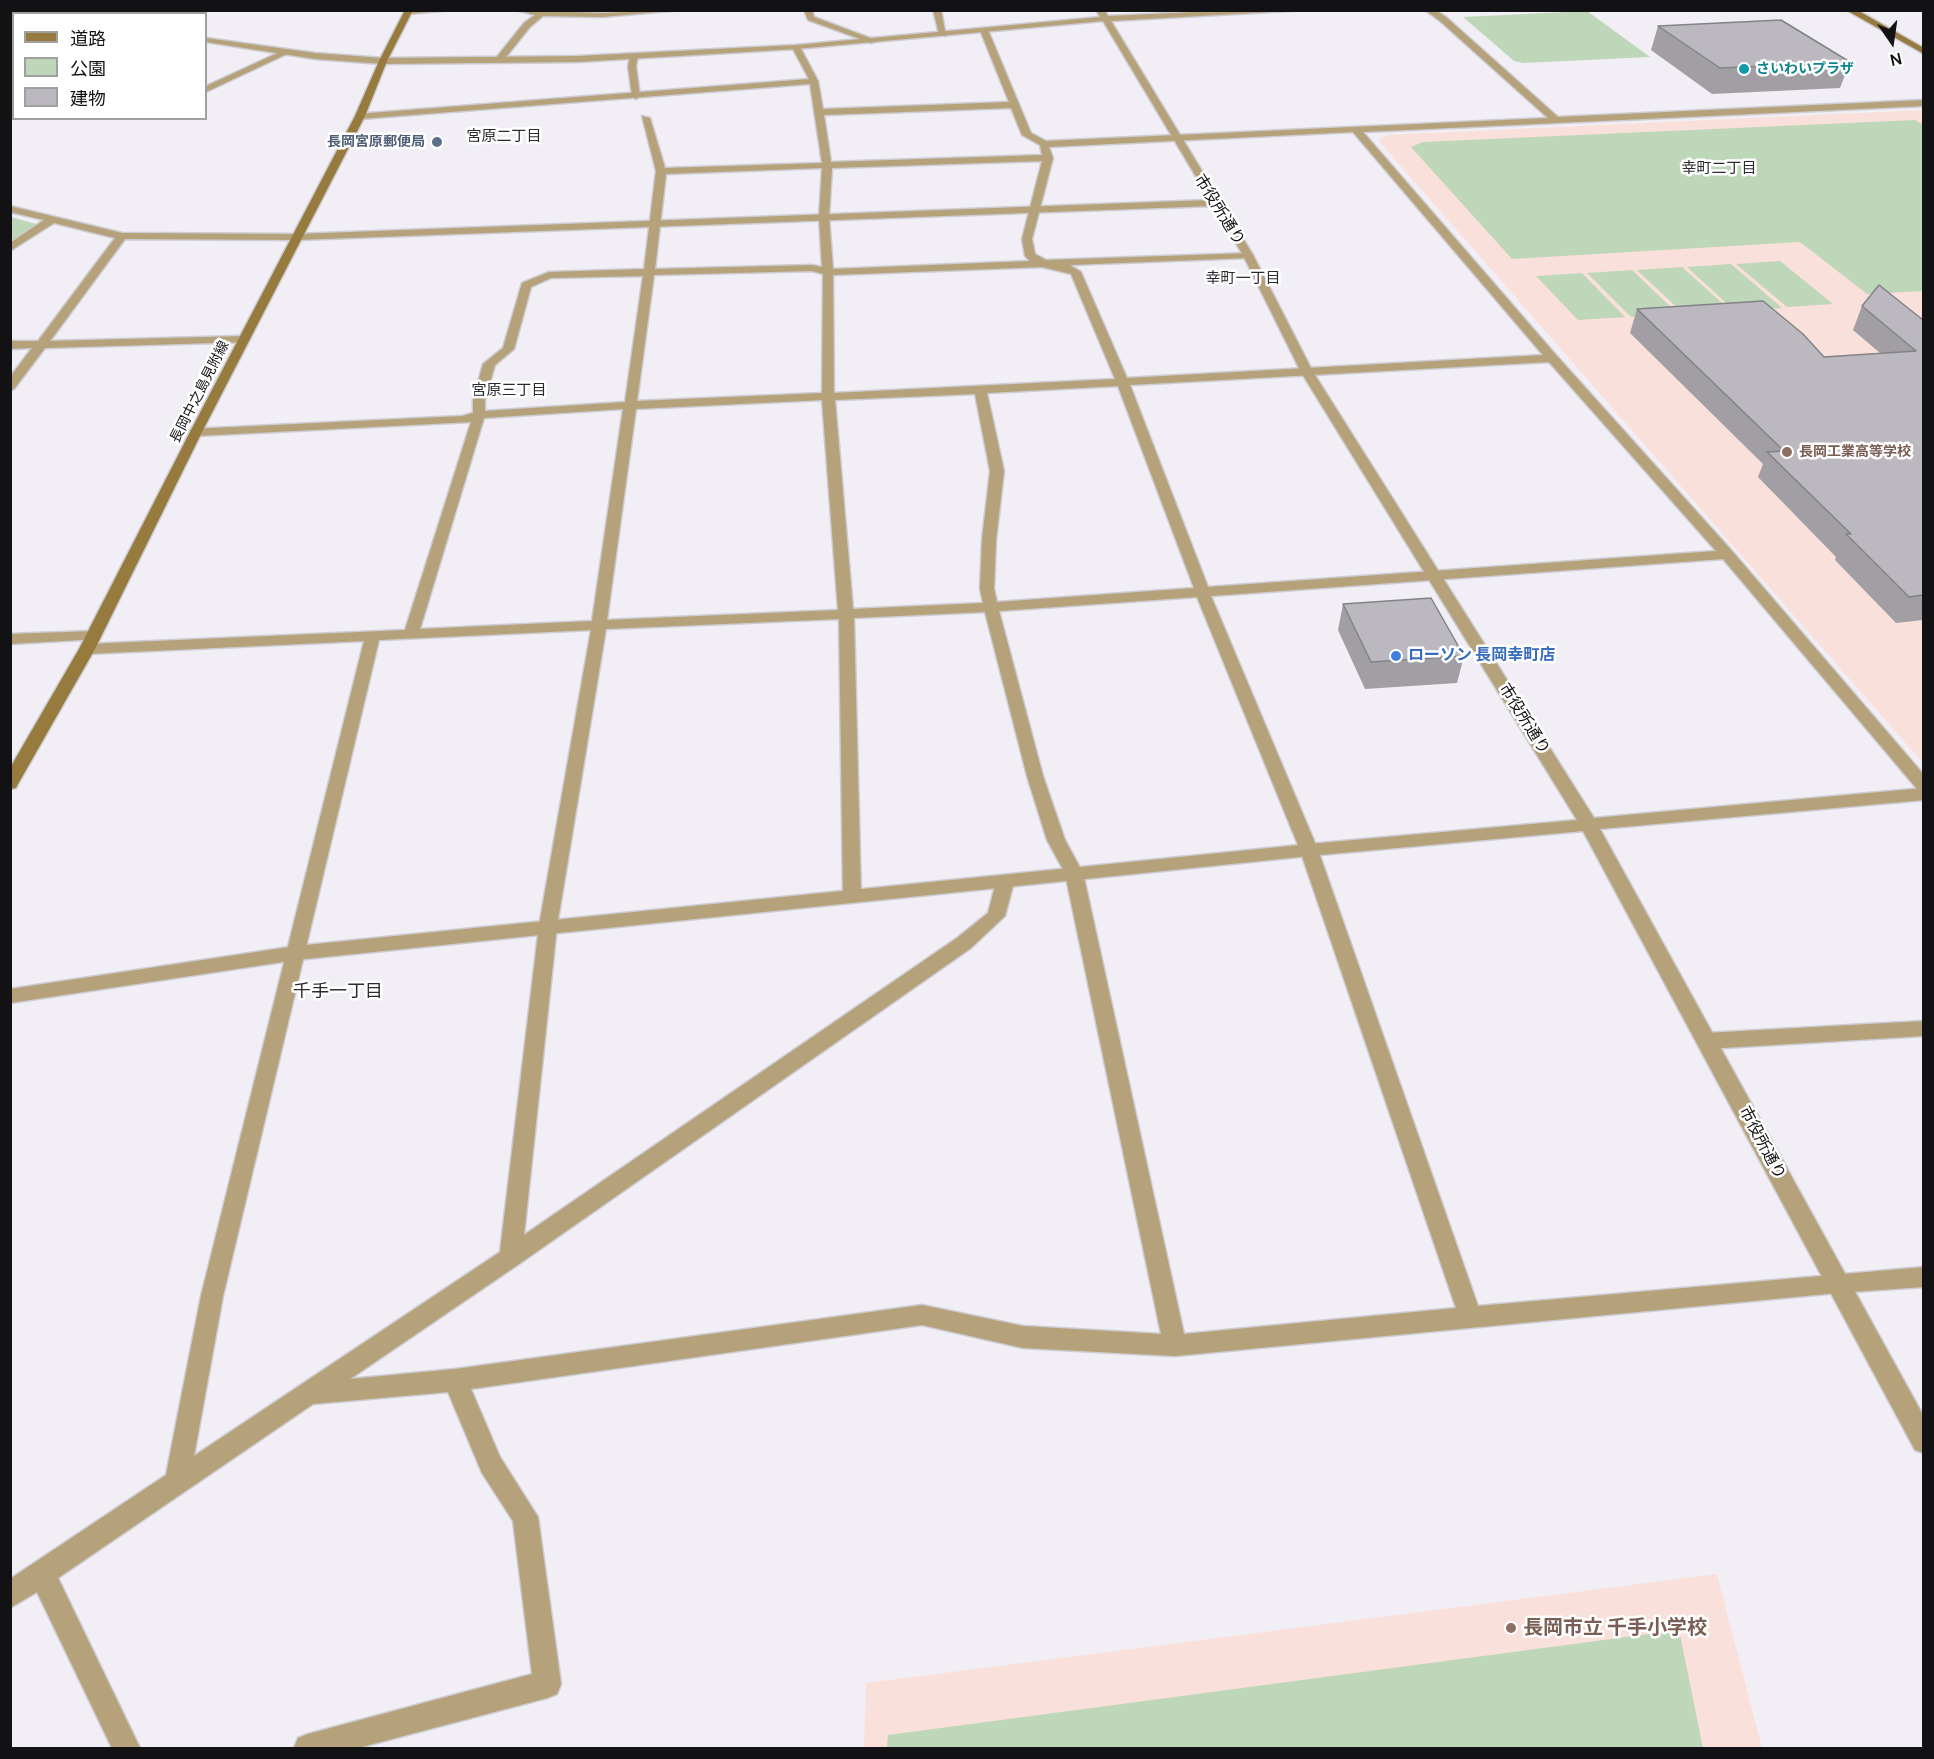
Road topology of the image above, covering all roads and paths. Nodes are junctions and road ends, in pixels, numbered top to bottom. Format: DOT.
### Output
graph roads {
  1 [pos="446,10"];
  2 [pos="520,10"];
  3 [pos="678,10"];
  4 [pos="808,10"];
  5 [pos="937,10"];
  6 [pos="1129,10"];
  7 [pos="1302,10"];
  8 [pos="1429,10"];
  9 [pos="1850,10"];
  10 [pos="409,11"];
  11 [pos="1253,11"];
  12 [pos="545,12"];
  13 [pos="1102,15"];
  14 [pos="984,30"];
  15 [pos="943,34"];
  16 [pos="207,40"];
  17 [pos="874,40"];
  18 [pos="796,46"];
  19 [pos="287,52"];
  20 [pos="1923,52"];
  21 [pos="634,57"];
  22 [pos="500,60"];
  23 [pos="383,61"];
  24 [pos="814,81"];
  25 [pos="207,89"];
  26 [pos="636,96"];
  27 [pos="1923,103"];
  28 [pos="1012,105"];
  29 [pos="819,112"];
  30 [pos="360,116"];
  31 [pos="645,118"];
  32 [pos="1557,121"];
  33 [pos="1356,130"];
  34 [pos="1176,138"];
  35 [pos="1044,144"];
  36 [pos="1048,158"];
  37 [pos="827,165"];
  38 [pos="661,171"];
  39 [pos="1214,203"];
  40 [pos="10,209"];
  41 [pos="1036,210"];
  42 [pos="824,217"];
  43 [pos="51,220"];
  44 [pos="656,223"];
  45 [pos="122,236"];
  46 [pos="297,237"];
  47 [pos="10,248"];
  48 [pos="1248,255"];
  49 [pos="1045,264"];
  50 [pos="648,272"];
  51 [pos="828,272"];
  52 [pos="243,340"];
  53 [pos="10,345"];
  54 [pos="42,345"];
  55 [pos="1552,358"];
  56 [pos="1307,372"];
  57 [pos="1120,381"];
  58 [pos="10,386"];
  59 [pos="980,390"];
  60 [pos="828,396"];
  61 [pos="631,405"];
  62 [pos="479,415"];
  63 [pos="196,432"];
  64 [pos="1727,554"];
  65 [pos="1436,575"];
  66 [pos="1203,593"];
  67 [pos="991,607"];
  68 [pos="846,614"];
  69 [pos="599,627"];
  70 [pos="373,634"];
  71 [pos="411,635"];
  72 [pos="10,639"];
  73 [pos="90,643"];
  74 [pos="10,784"];
  75 [pos="1923,786"];
  76 [pos="1923,794"];
  77 [pos="1589,825"];
  78 [pos="1309,850"];
  79 [pos="1074,873"];
  80 [pos="1005,882"];
  81 [pos="852,895"];
  82 [pos="548,926"];
  83 [pos="296,953"];
  84 [pos="10,996"];
  85 [pos="1923,1028"];
  86 [pos="1706,1041"];
  87 [pos="511,1257"];
  88 [pos="1923,1277"];
  89 [pos="1837,1283"];
  90 [pos="1471,1318"];
  91 [pos="1175,1345"];
  92 [pos="455,1380"];
  93 [pos="305,1394"];
  94 [pos="1923,1442"];
  95 [pos="177,1483"];
  96 [pos="42,1574"];
  97 [pos="10,1595"];
  98 [pos="126,1749"];
  99 [pos="308,1749"];
  1 -- 10 [label="street"];
  2 -- 12 [label="street"];
  3 -- 12 [label="street"];
  4 -- 17 [label="street"];
  5 -- 15 [label="street"];
  6 -- 13 [label="street"];
  7 -- 11 [label="street"];
  8 -- 32 [label="street"];
  9 -- 20 [label="main road"];
  10 -- 23 [label="main road, 長岡中之島見附線"];
  11 -- 13 [label="street"];
  12 -- 22 [label="street"];
  13 -- 14 [label="street"];
  13 -- 34 [label="street, 市役所通り"];
  14 -- 15 [label="street"];
  14 -- 28 [label="street"];
  15 -- 17 [label="street"];
  16 -- 19 [label="street"];
  17 -- 18 [label="street"];
  18 -- 21 [label="street"];
  18 -- 24 [label="street"];
  19 -- 23 [label="street"];
  19 -- 25 [label="street"];
  21 -- 22 [label="street"];
  21 -- 26 [label="street"];
  22 -- 23 [label="street"];
  23 -- 30 [label="main road, 長岡中之島見附線"];
  24 -- 26 [label="street"];
  24 -- 29 [label="street"];
  26 -- 30 [label="street"];
  27 -- 32 [label="street"];
  28 -- 29 [label="street"];
  28 -- 35 [label="street"];
  29 -- 37 [label="street"];
  30 -- 46 [label="main road, 長岡中之島見附線"];
  31 -- 38 [label="street"];
  32 -- 33 [label="street"];
  33 -- 34 [label="street"];
  33 -- 55 [label="street"];
  34 -- 35 [label="street"];
  34 -- 39 [label="street, 市役所通り"];
  35 -- 36 [label="street"];
  36 -- 37 [label="street"];
  36 -- 41 [label="street"];
  37 -- 38 [label="street"];
  37 -- 42 [label="street"];
  38 -- 44 [label="street"];
  39 -- 41 [label="street"];
  39 -- 48 [label="street, 市役所通り"];
  40 -- 43 [label="street"];
  41 -- 42 [label="street"];
  41 -- 49 [label="street"];
  42 -- 44 [label="street"];
  42 -- 51 [label="street"];
  43 -- 45 [label="street"];
  43 -- 47 [label="street"];
  44 -- 46 [label="street"];
  44 -- 50 [label="street"];
  45 -- 46 [label="street"];
  45 -- 54 [label="street"];
  46 -- 52 [label="main road, 長岡中之島見附線"];
  48 -- 49 [label="street"];
  48 -- 56 [label="street, 市役所通り"];
  49 -- 51 [label="street"];
  49 -- 57 [label="street"];
  50 -- 51 [label="street"];
  50 -- 61 [label="street"];
  50 -- 62 [label="street"];
  51 -- 60 [label="street"];
  52 -- 54 [label="street"];
  52 -- 63 [label="main road, 長岡中之島見附線"];
  53 -- 54 [label="street"];
  54 -- 58 [label="street"];
  55 -- 56 [label="street"];
  55 -- 64 [label="street"];
  56 -- 57 [label="street"];
  56 -- 65 [label="street, 市役所通り"];
  57 -- 59 [label="street"];
  57 -- 66 [label="street"];
  59 -- 60 [label="street"];
  59 -- 67 [label="street"];
  60 -- 61 [label="street"];
  60 -- 68 [label="street"];
  61 -- 62 [label="street"];
  61 -- 69 [label="street"];
  62 -- 63 [label="street"];
  62 -- 71 [label="street"];
  63 -- 73 [label="main road, 長岡中之島見附線"];
  64 -- 65 [label="street"];
  64 -- 75 [label="street"];
  65 -- 66 [label="street"];
  65 -- 77 [label="street, 市役所通り"];
  66 -- 67 [label="street"];
  66 -- 78 [label="street"];
  67 -- 68 [label="street"];
  67 -- 79 [label="street"];
  68 -- 69 [label="street"];
  68 -- 81 [label="street"];
  69 -- 71 [label="street"];
  69 -- 82 [label="street"];
  70 -- 71 [label="street"];
  70 -- 73 [label="street"];
  70 -- 83 [label="street"];
  72 -- 73 [label="street"];
  73 -- 74 [label="main road, 長岡中之島見附線"];
  76 -- 77 [label="street"];
  77 -- 78 [label="street"];
  77 -- 86 [label="street, 市役所通り"];
  78 -- 79 [label="street"];
  78 -- 90 [label="street"];
  79 -- 80 [label="street"];
  79 -- 91 [label="street"];
  80 -- 81 [label="street"];
  80 -- 87 [label="street"];
  81 -- 82 [label="street"];
  82 -- 83 [label="street"];
  82 -- 87 [label="street"];
  83 -- 84 [label="street"];
  83 -- 95 [label="street"];
  85 -- 86 [label="street"];
  86 -- 89 [label="street, 市役所通り"];
  87 -- 93 [label="street"];
  88 -- 89 [label="street"];
  89 -- 90 [label="street"];
  89 -- 94 [label="street, 市役所通り"];
  90 -- 91 [label="street"];
  91 -- 92 [label="street"];
  92 -- 93 [label="street"];
  92 -- 99 [label="street"];
  93 -- 95 [label="street"];
  95 -- 96 [label="street"];
  96 -- 97 [label="street"];
  96 -- 98 [label="street"];
}
